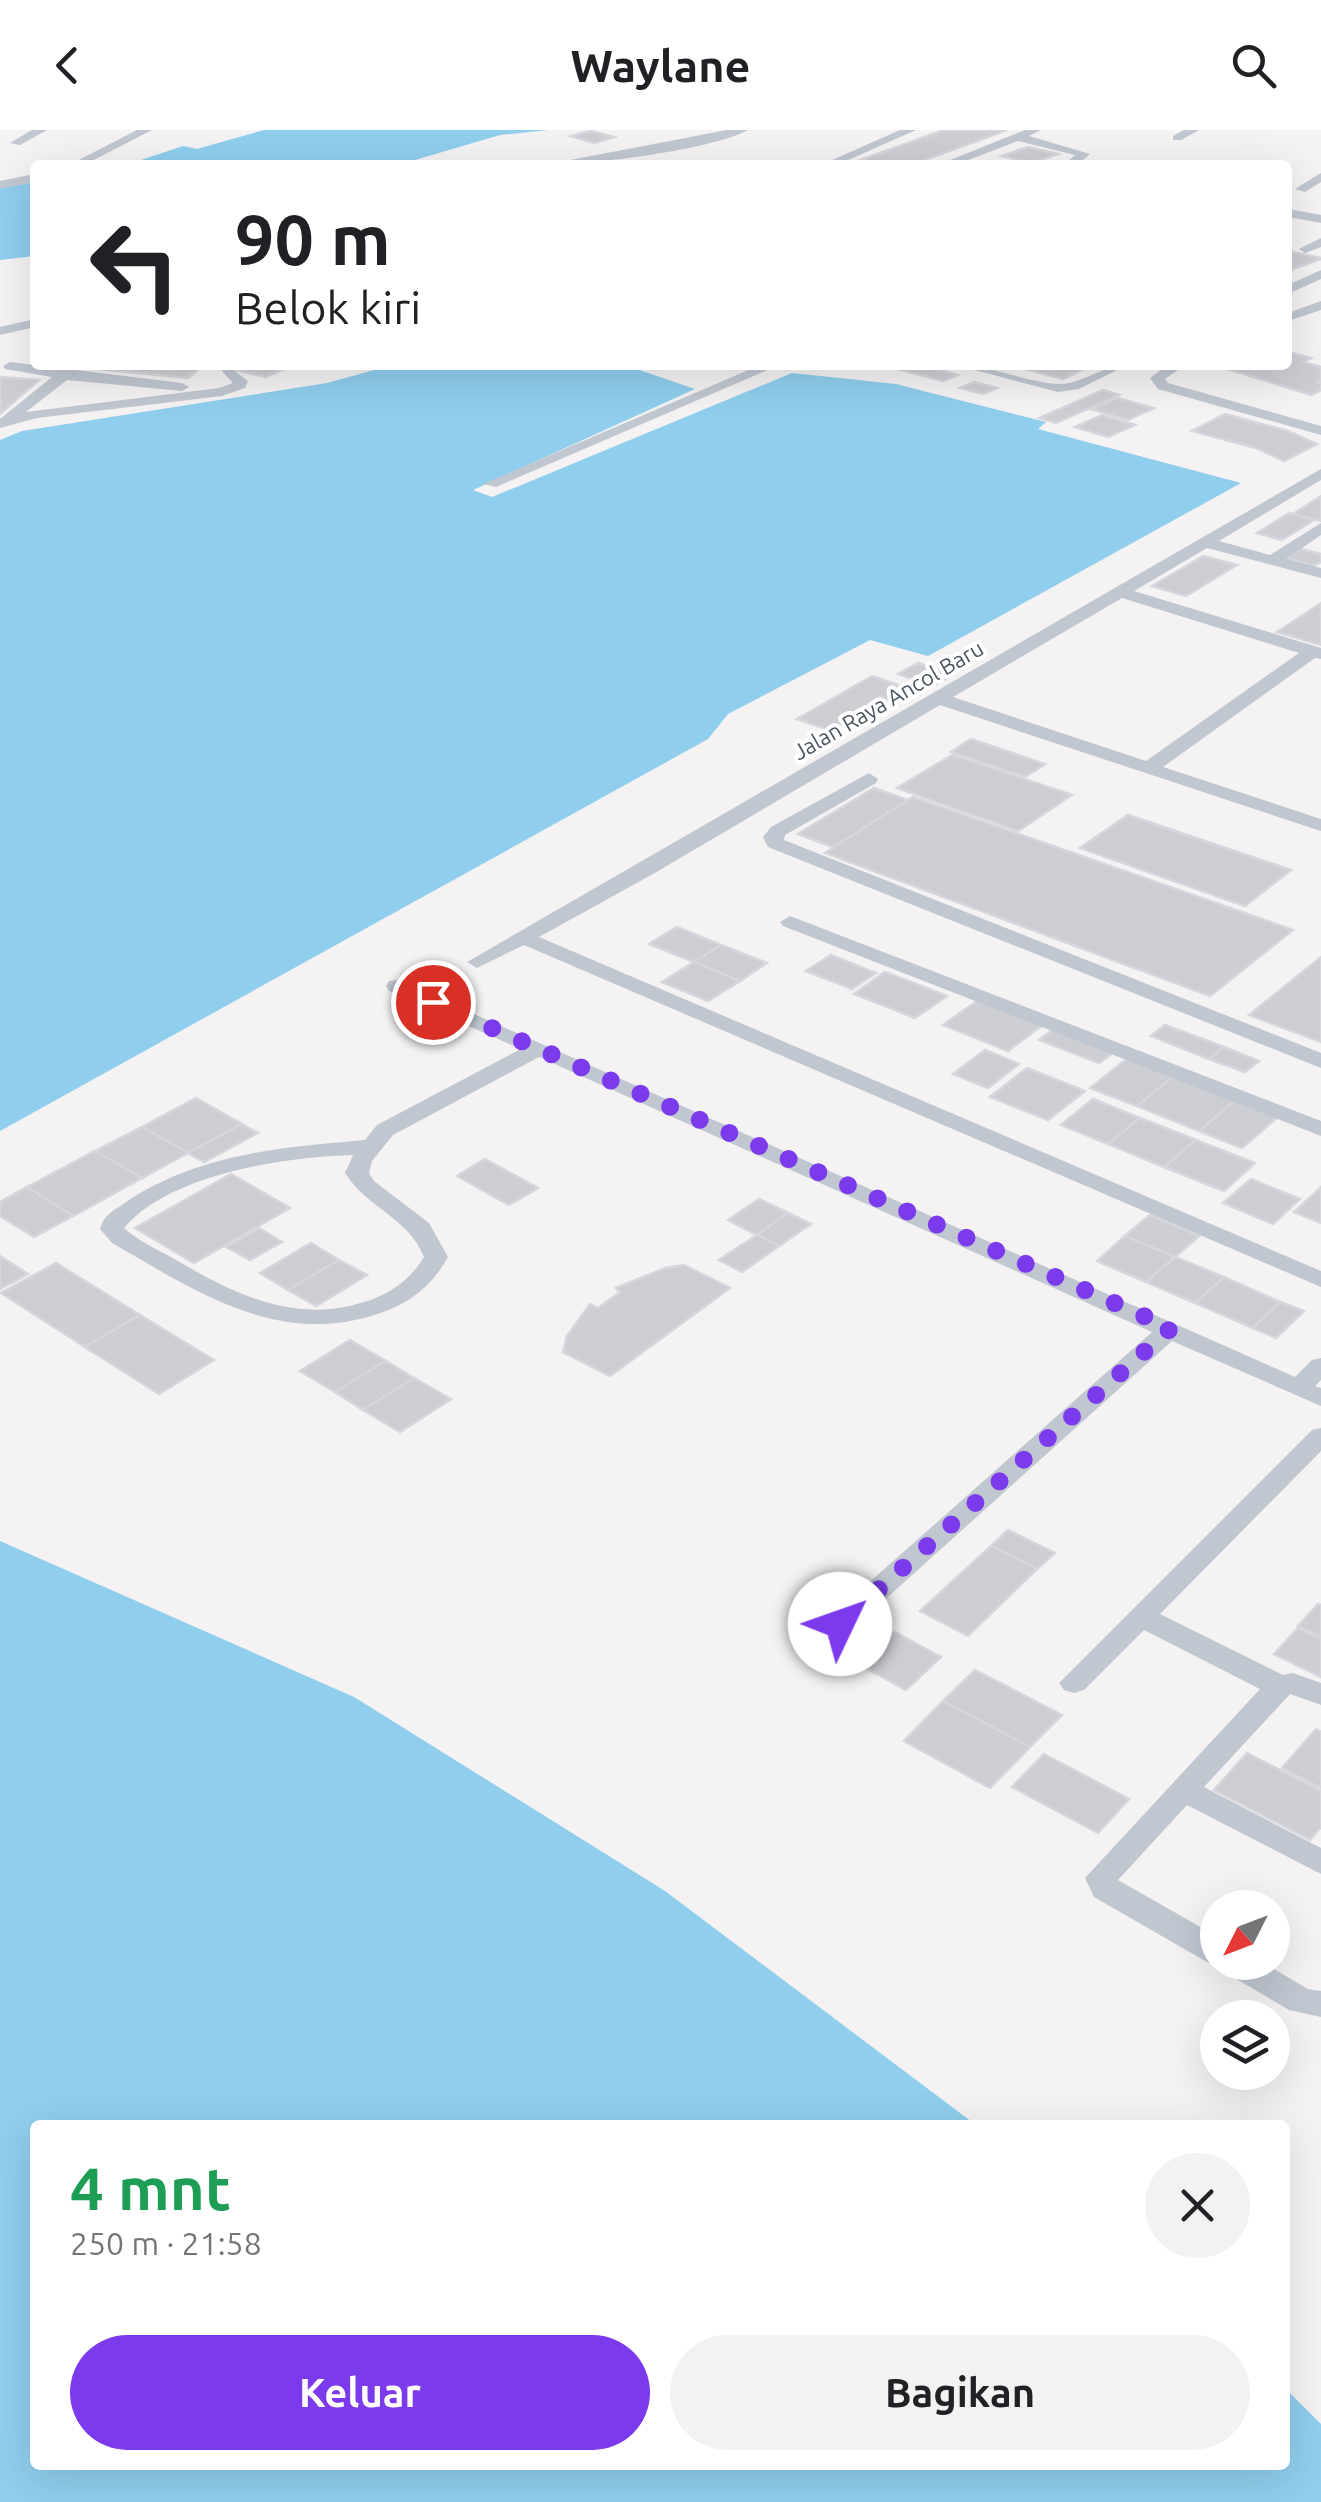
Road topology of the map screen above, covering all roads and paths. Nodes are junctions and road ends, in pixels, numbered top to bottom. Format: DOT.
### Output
graph roads {
  1 [pos="40,130"];
  2 [pos="146,130"];
  3 [pos="742,130"];
  4 [pos="910,130"];
  5 [pos="1035,130"];
  6 [pos="1193,130"];
  7 [pos="1018,137"];
  8 [pos="1177,138"];
  9 [pos="16,143"];
  10 [pos="85,160"];
  11 [pos="584,160"];
  12 [pos="838,160"];
  13 [pos="957,160"];
  14 [pos="1079,160"];
  15 [pos="1321,177"];
  16 [pos="30,179"];
  17 [pos="0,185"];
  18 [pos="1300,188"];
  19 [pos="1292,214"];
  20 [pos="1321,219"];
  21 [pos="1321,242"];
  22 [pos="1305,248"];
  23 [pos="1321,274"];
  24 [pos="1292,287"];
  25 [pos="1321,305"];
  26 [pos="1292,316"];
  27 [pos="30,324"];
  28 [pos="0,330"];
  29 [pos="30,354"];
  30 [pos="5,366"];
  31 [pos="30,370"];
  32 [pos="31,370"];
  33 [pos="760,370"];
  34 [pos="984,370"];
  35 [pos="1109,370"];
  36 [pos="1170,370"];
  37 [pos="229,371"];
  38 [pos="64,375"];
  39 [pos="222,392"];
  40 [pos="4,421"];
  41 [pos="1321,430"];
  42 [pos="1321,474"];
  43 [pos="491,484"];
  44 [pos="1321,528"];
  45 [pos="1208,543"];
  46 [pos="1273,560"];
  47 [pos="1321,573"];
  48 [pos="1124,593"];
  49 [pos="1317,653"];
  50 [pos="940,699"];
  51 [pos="1150,768"];
  52 [pos="869,779"];
  53 [pos="1321,825"];
  54 [pos="790,922"];
  55 [pos="524,938"];
  56 [pos="477,962"];
  57 [pos="397,986"];
  58 [pos="540,1048"];
  59 [pos="1321,1061"];
  60 [pos="1321,1129"];
  61 [pos="371,1146"];
  62 [pos="1321,1280"];
  63 [pos="1171,1328"];
  64 [pos="1321,1366"];
  65 [pos="1310,1392"];
  66 [pos="1321,1436"];
  67 [pos="1141,1616"];
  68 [pos="840,1624"];
  69 [pos="1074,1683"];
  70 [pos="1280,1686"];
  71 [pos="1321,1695"];
  72 [pos="1186,1791"];
  73 [pos="1321,1862"];
  74 [pos="1200,1943"];
  75 [pos="1265,1980"];
  76 [pos="1321,2004"];
  1 -- 9 [label="lane"];
  2 -- 10 [label="lane"];
  3 -- 11 [label="lane"];
  4 -- 12 [label="lane"];
  5 -- 7 [label="lane"];
  6 -- 8 [label="lane"];
  7 -- 13 [label="lane"];
  7 -- 14 [label="lane"];
  15 -- 18 [label="lane"];
  16 -- 17 [label="lane"];
  19 -- 20 [label="lane"];
  21 -- 22 [label="lane"];
  23 -- 24 [label="lane"];
  25 -- 26 [label="lane"];
  27 -- 28 [label="lane"];
  29 -- 30 [label="lane"];
  30 -- 31 [label="lane"];
  32 -- 38 [label="lane"];
  33 -- 43 [label="lane"];
  34 -- 35 [label="lane"];
  36 -- 41 [label="lane"];
  37 -- 39 [label="lane"];
  38 -- 39 [label="lane"];
  38 -- 40 [label="lane"];
  39 -- 40 [label="lane"];
  42 -- 45 [label="lane, Jalan Raya Ancol Baru"];
  44 -- 46 [label="lane"];
  45 -- 46 [label="lane"];
  45 -- 48 [label="lane, Jalan Raya Ancol Baru"];
  46 -- 47 [label="lane"];
  48 -- 49 [label="lane"];
  48 -- 50 [label="lane, Jalan Raya Ancol Baru"];
  49 -- 51 [label="lane"];
  50 -- 51 [label="lane"];
  50 -- 55 [label="lane, Jalan Raya Ancol Baru"];
  51 -- 53 [label="lane"];
  52 -- 59 [label="lane"];
  54 -- 60 [label="lane"];
  55 -- 56 [label="lane, Jalan Raya Ancol Baru"];
  55 -- 62 [label="lane"];
  57 -- 58 [label="lane"];
  58 -- 61 [label="lane"];
  58 -- 63 [label="lane"];
  61 -- 61 [label="lane"];
  63 -- 65 [label="lane"];
  63 -- 68 [label="lane"];
  64 -- 65 [label="lane"];
  66 -- 67 [label="lane"];
  67 -- 69 [label="lane"];
  67 -- 70 [label="lane"];
  70 -- 71 [label="lane"];
  70 -- 72 [label="lane"];
  72 -- 73 [label="lane"];
  72 -- 74 [label="lane"];
  75 -- 76 [label="lane"];
}
